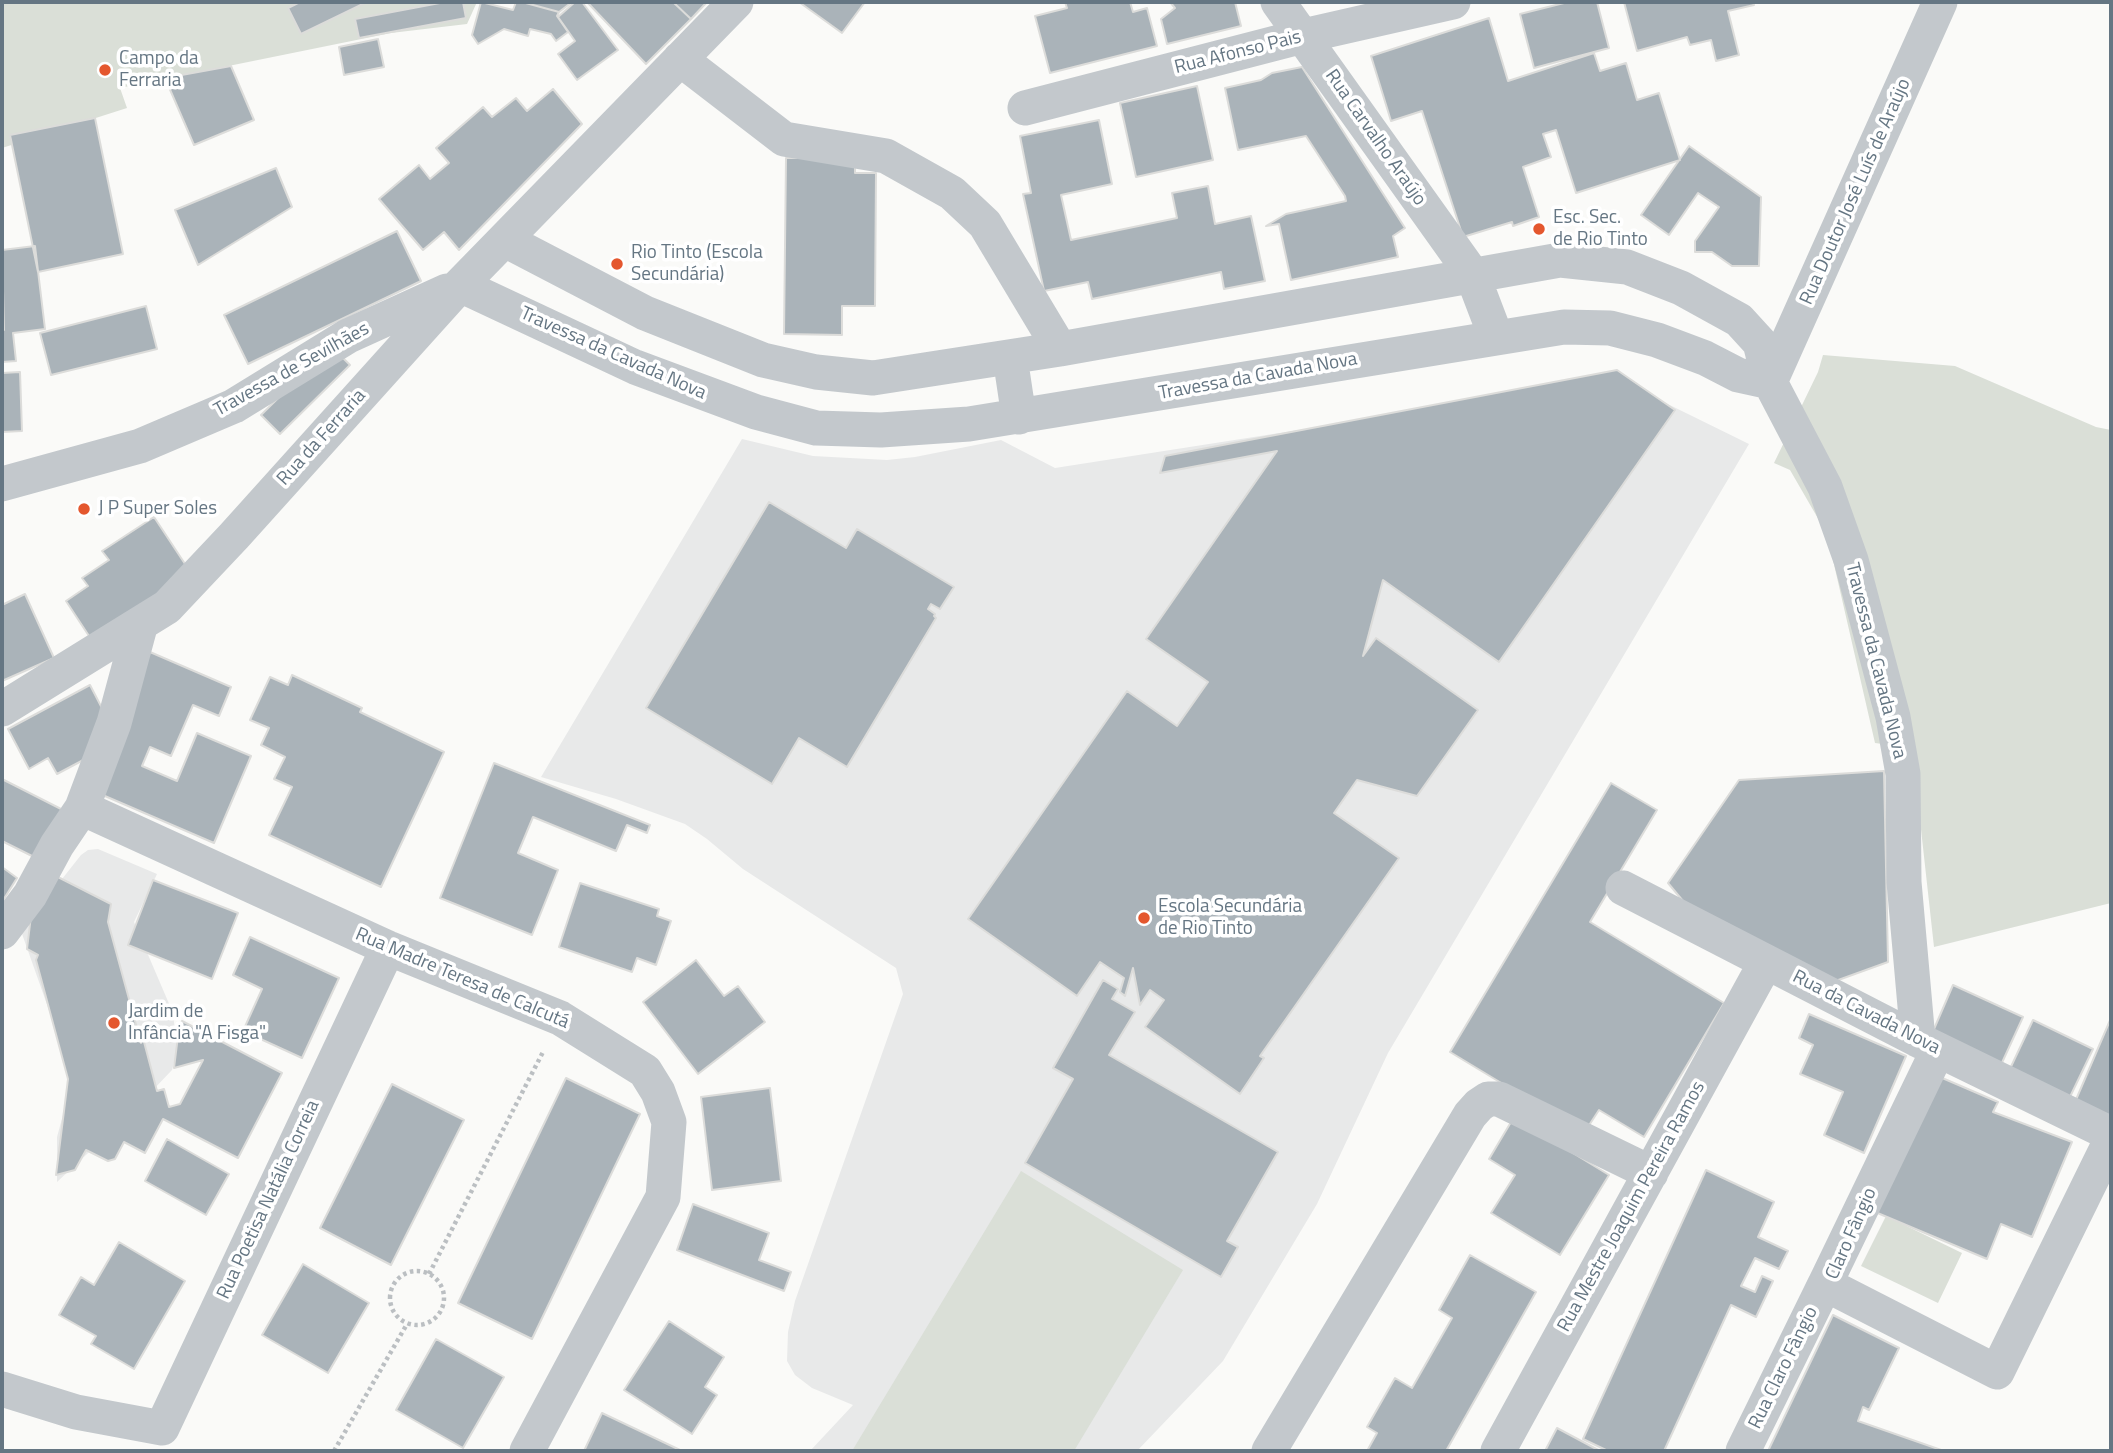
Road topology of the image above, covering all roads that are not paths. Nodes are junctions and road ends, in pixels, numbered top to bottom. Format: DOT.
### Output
graph roads {
  1 [pos="736,2"];
  2 [pos="1278,2"];
  3 [pos="1453,2"];
  4 [pos="1940,2"];
  5 [pos="1303,36"];
  6 [pos="680,59"];
  7 [pos="1025,107"];
  8 [pos="505,240"];
  9 [pos="1472,274"];
  10 [pos="460,285"];
  11 [pos="1496,337"];
  12 [pos="1060,349"];
  13 [pos="1010,357"];
  14 [pos="1770,382"];
  15 [pos="1019,417"];
  16 [pos="2,484"];
  17 [pos="141,623"];
  18 [pos="2,709"];
  19 [pos="82,808"];
  20 [pos="1623,888"];
  21 [pos="2,932"];
  22 [pos="388,948"];
  23 [pos="1766,962"];
  24 [pos="1928,1045"];
  25 [pos="2111,1134"];
  26 [pos="2111,1140"];
  27 [pos="1651,1173"];
  28 [pos="1825,1284"];
  29 [pos="2,1389"];
  30 [pos="168,1439"];
  31 [pos="527,1451"];
  32 [pos="1269,1451"];
  33 [pos="1498,1451"];
  34 [pos="1743,1451"];
  1 -- 6 [label="street, Rua da Ferraria"];
  2 -- 5 [label="street, Rua Carvalho Araújo"];
  3 -- 5 [label="street, Rua Afonso Pais"];
  4 -- 14 [label="street, Rua Doutor José Luís de Araújo"];
  5 -- 7 [label="street, Rua Afonso Pais"];
  5 -- 9 [label="street, Rua Carvalho Araújo"];
  6 -- 8 [label="street, Rua da Ferraria"];
  6 -- 12 [label="street"];
  8 -- 10 [label="street, Rua da Ferraria"];
  8 -- 13 [label="street, Travessa da Cavada Nova"];
  9 -- 11 [label="street"];
  9 -- 12 [label="street, Travessa da Cavada Nova"];
  9 -- 14 [label="street, Travessa da Cavada Nova"];
  10 -- 15 [label="street, Travessa da Cavada Nova"];
  10 -- 16 [label="street, Travessa de Sevilhães"];
  10 -- 17 [label="street, Rua da Ferraria"];
  11 -- 14 [label="street, Travessa da Cavada Nova"];
  11 -- 15 [label="street, Travessa da Cavada Nova"];
  12 -- 13 [label="street, Travessa da Cavada Nova"];
  13 -- 15 [label="street"];
  14 -- 24 [label="street, Travessa da Cavada Nova"];
  17 -- 18 [label="street, Rua da Ferraria"];
  17 -- 19 [label="street"];
  19 -- 21 [label="street"];
  19 -- 22 [label="street, Rua Madre Teresa de Calcutá"];
  20 -- 23 [label="street, Rua da Cavada Nova"];
  22 -- 30 [label="street, Rua Poetisa Natália Correia"];
  22 -- 31 [label="street, Rua Madre Teresa de Calcutá"];
  23 -- 24 [label="street, Rua da Cavada Nova"];
  23 -- 27 [label="street, Rua Mestre Joaquim Pereira Ramos"];
  24 -- 25 [label="street, Rua da Cavada Nova"];
  24 -- 28 [label="street, Claro Fângio"];
  26 -- 28 [label="street, Claro Fângio"];
  27 -- 32 [label="street"];
  27 -- 33 [label="street, Rua Mestre Joaquim Pereira Ramos"];
  28 -- 34 [label="street, Rua Claro Fângio"];
  29 -- 30 [label="street"];
}
